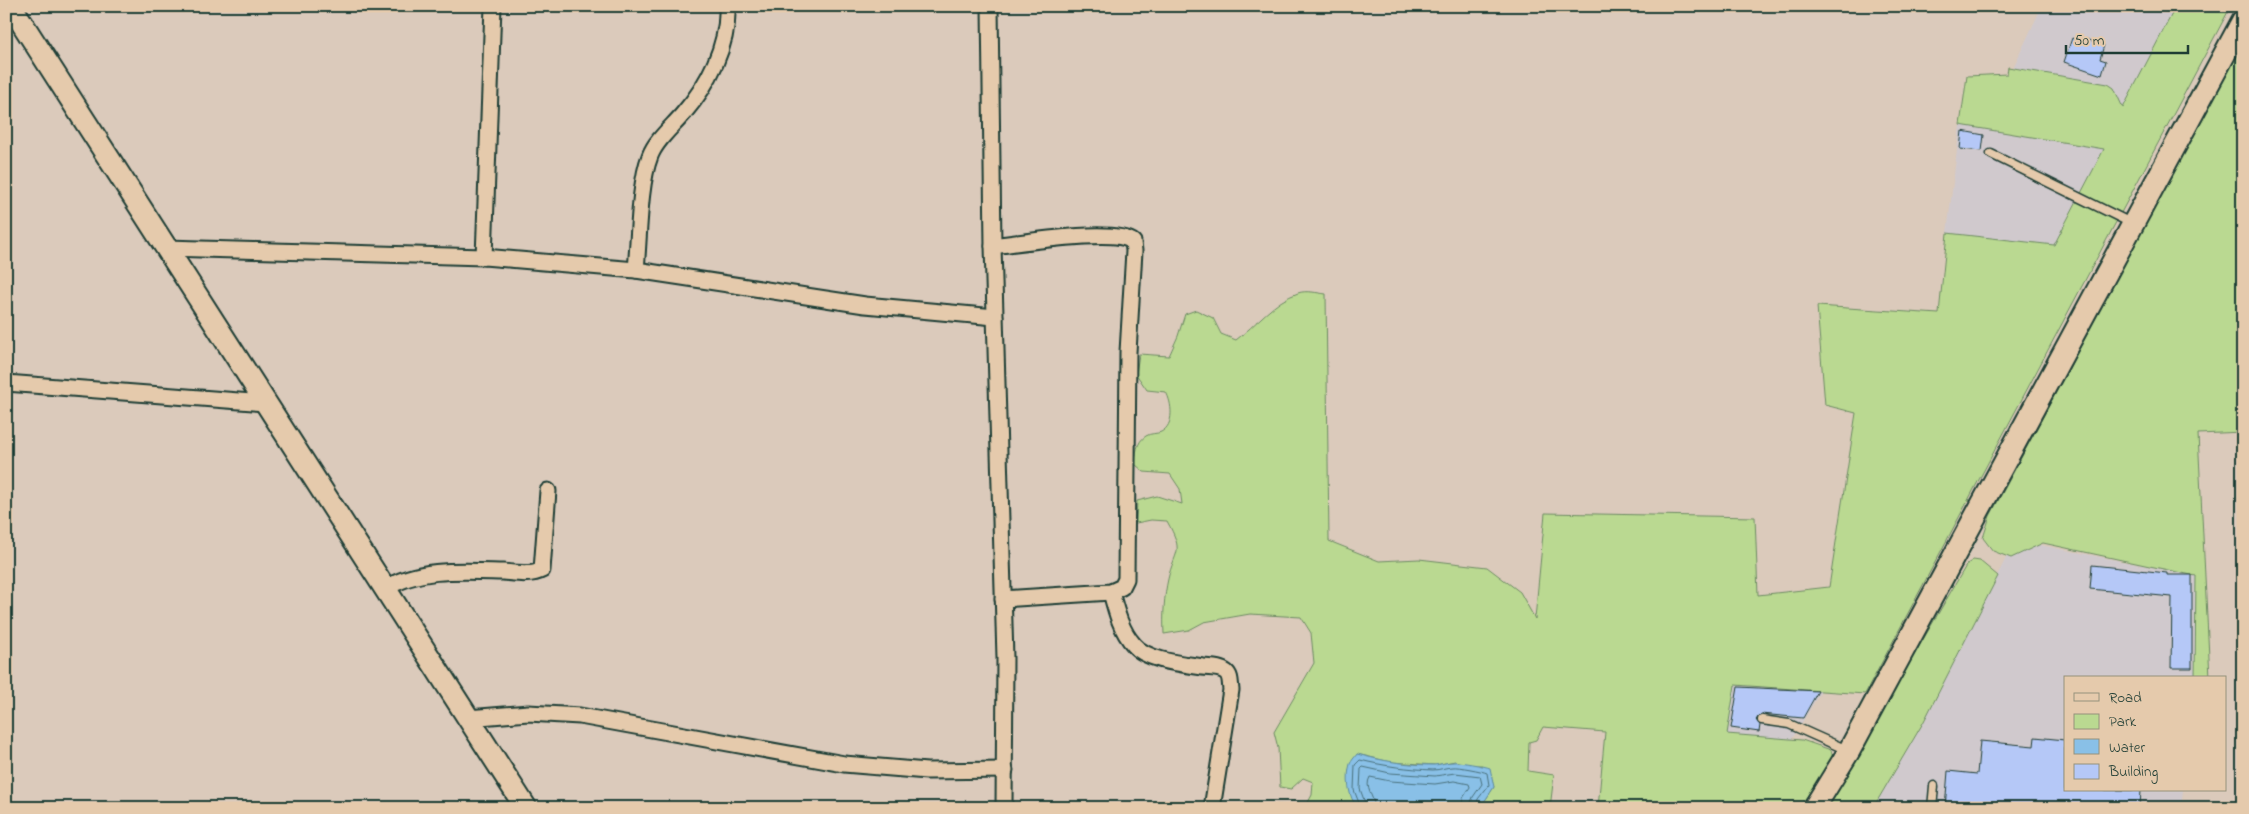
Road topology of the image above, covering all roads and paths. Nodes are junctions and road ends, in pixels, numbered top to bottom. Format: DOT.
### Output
graph roads {
  1 [pos="11,6"];
  2 [pos="493,6"];
  3 [pos="727,6"];
  4 [pos="990,6"];
  5 [pos="2243,20"];
  6 [pos="1991,154"];
  7 [pos="2128,221"];
  8 [pos="993,246"];
  9 [pos="166,248"];
  10 [pos="484,257"];
  11 [pos="636,270"];
  12 [pos="995,317"];
  13 [pos="6,383"];
  14 [pos="266,403"];
  15 [pos="548,492"];
  16 [pos="385,589"];
  17 [pos="1112,592"];
  18 [pos="1003,599"];
  19 [pos="468,718"];
  20 [pos="1762,720"];
  21 [pos="1849,751"];
  22 [pos="1005,770"];
  23 [pos="1934,786"];
  24 [pos="526,808"];
  25 [pos="1004,808"];
  26 [pos="1212,808"];
  27 [pos="1814,808"];
  28 [pos="1932,808"];
  1 -- 9 [label="street"];
  2 -- 10 [label="street"];
  3 -- 11 [label="street"];
  4 -- 8 [label="street"];
  5 -- 7 [label="street"];
  6 -- 7 [label="lane"];
  7 -- 21 [label="street"];
  8 -- 12 [label="street"];
  8 -- 17 [label="street"];
  9 -- 10 [label="street"];
  9 -- 14 [label="street"];
  10 -- 11 [label="street"];
  11 -- 12 [label="street"];
  12 -- 18 [label="street"];
  13 -- 14 [label="street"];
  14 -- 16 [label="street"];
  15 -- 16 [label="street"];
  16 -- 19 [label="street"];
  17 -- 18 [label="street"];
  17 -- 26 [label="street"];
  18 -- 22 [label="street"];
  19 -- 22 [label="street"];
  19 -- 24 [label="street"];
  20 -- 21 [label="lane"];
  21 -- 27 [label="street"];
  22 -- 25 [label="street"];
  23 -- 28 [label="lane"];
}
